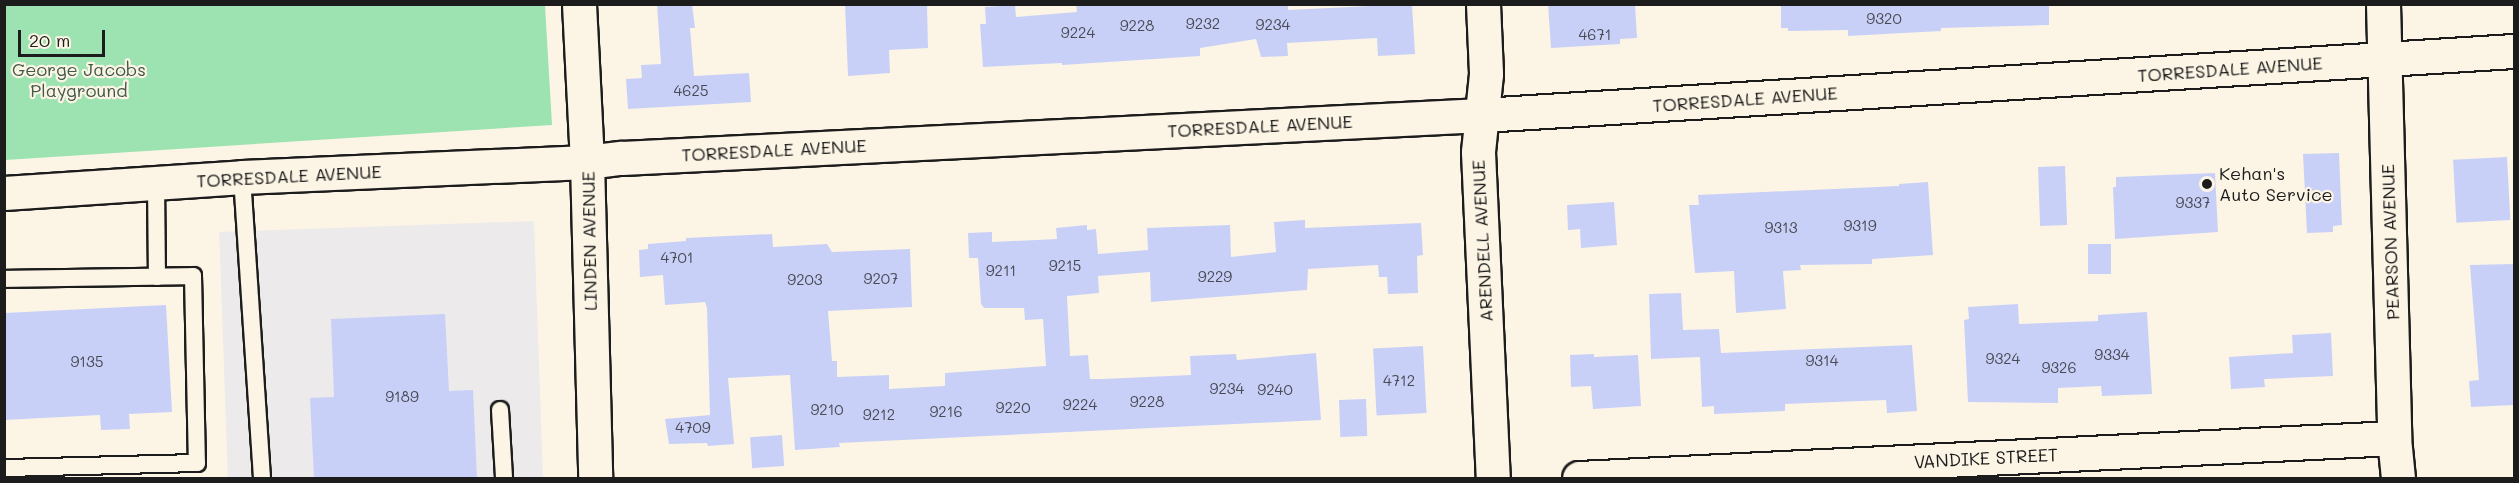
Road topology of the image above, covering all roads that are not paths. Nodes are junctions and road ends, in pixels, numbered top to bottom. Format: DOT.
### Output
graph roads {
  1 [pos="579,4"];
  2 [pos="1483,4"];
  3 [pos="2383,4"];
  4 [pos="2514,51"];
  5 [pos="2384,60"];
  6 [pos="1482,115"];
  7 [pos="587,162"];
  8 [pos="242,177"];
  9 [pos="156,183"];
  10 [pos="4,193"];
  11 [pos="158,277"];
  12 [pos="4,279"];
  13 [pos="500,410"];
  14 [pos="2394,438"];
  15 [pos="4,468"];
  16 [pos="262,478"];
  17 [pos="504,478"];
  18 [pos="595,478"];
  19 [pos="1493,478"];
  20 [pos="1579,478"];
  21 [pos="2398,478"];
  1 -- 7 [label="street, LINDEN AVENUE"];
  2 -- 6 [label="street, ARENDELL AVENUE"];
  3 -- 5 [label="street, PEARSON AVENUE"];
  4 -- 5 [label="street, TORRESDALE AVENUE"];
  5 -- 6 [label="street, TORRESDALE AVENUE"];
  5 -- 14 [label="street, PEARSON AVENUE"];
  6 -- 7 [label="street, TORRESDALE AVENUE"];
  6 -- 19 [label="street, ARENDELL AVENUE"];
  7 -- 8 [label="street, TORRESDALE AVENUE"];
  7 -- 18 [label="street, LINDEN AVENUE"];
  8 -- 9 [label="street, TORRESDALE AVENUE"];
  8 -- 16 [label="lane"];
  9 -- 10 [label="street, TORRESDALE AVENUE"];
  9 -- 11 [label="lane"];
  11 -- 12 [label="lane"];
  11 -- 15 [label="lane"];
  13 -- 17 [label="lane"];
  14 -- 20 [label="street, VANDIKE STREET"];
  14 -- 21 [label="street, PEARSON AVENUE"];
}
